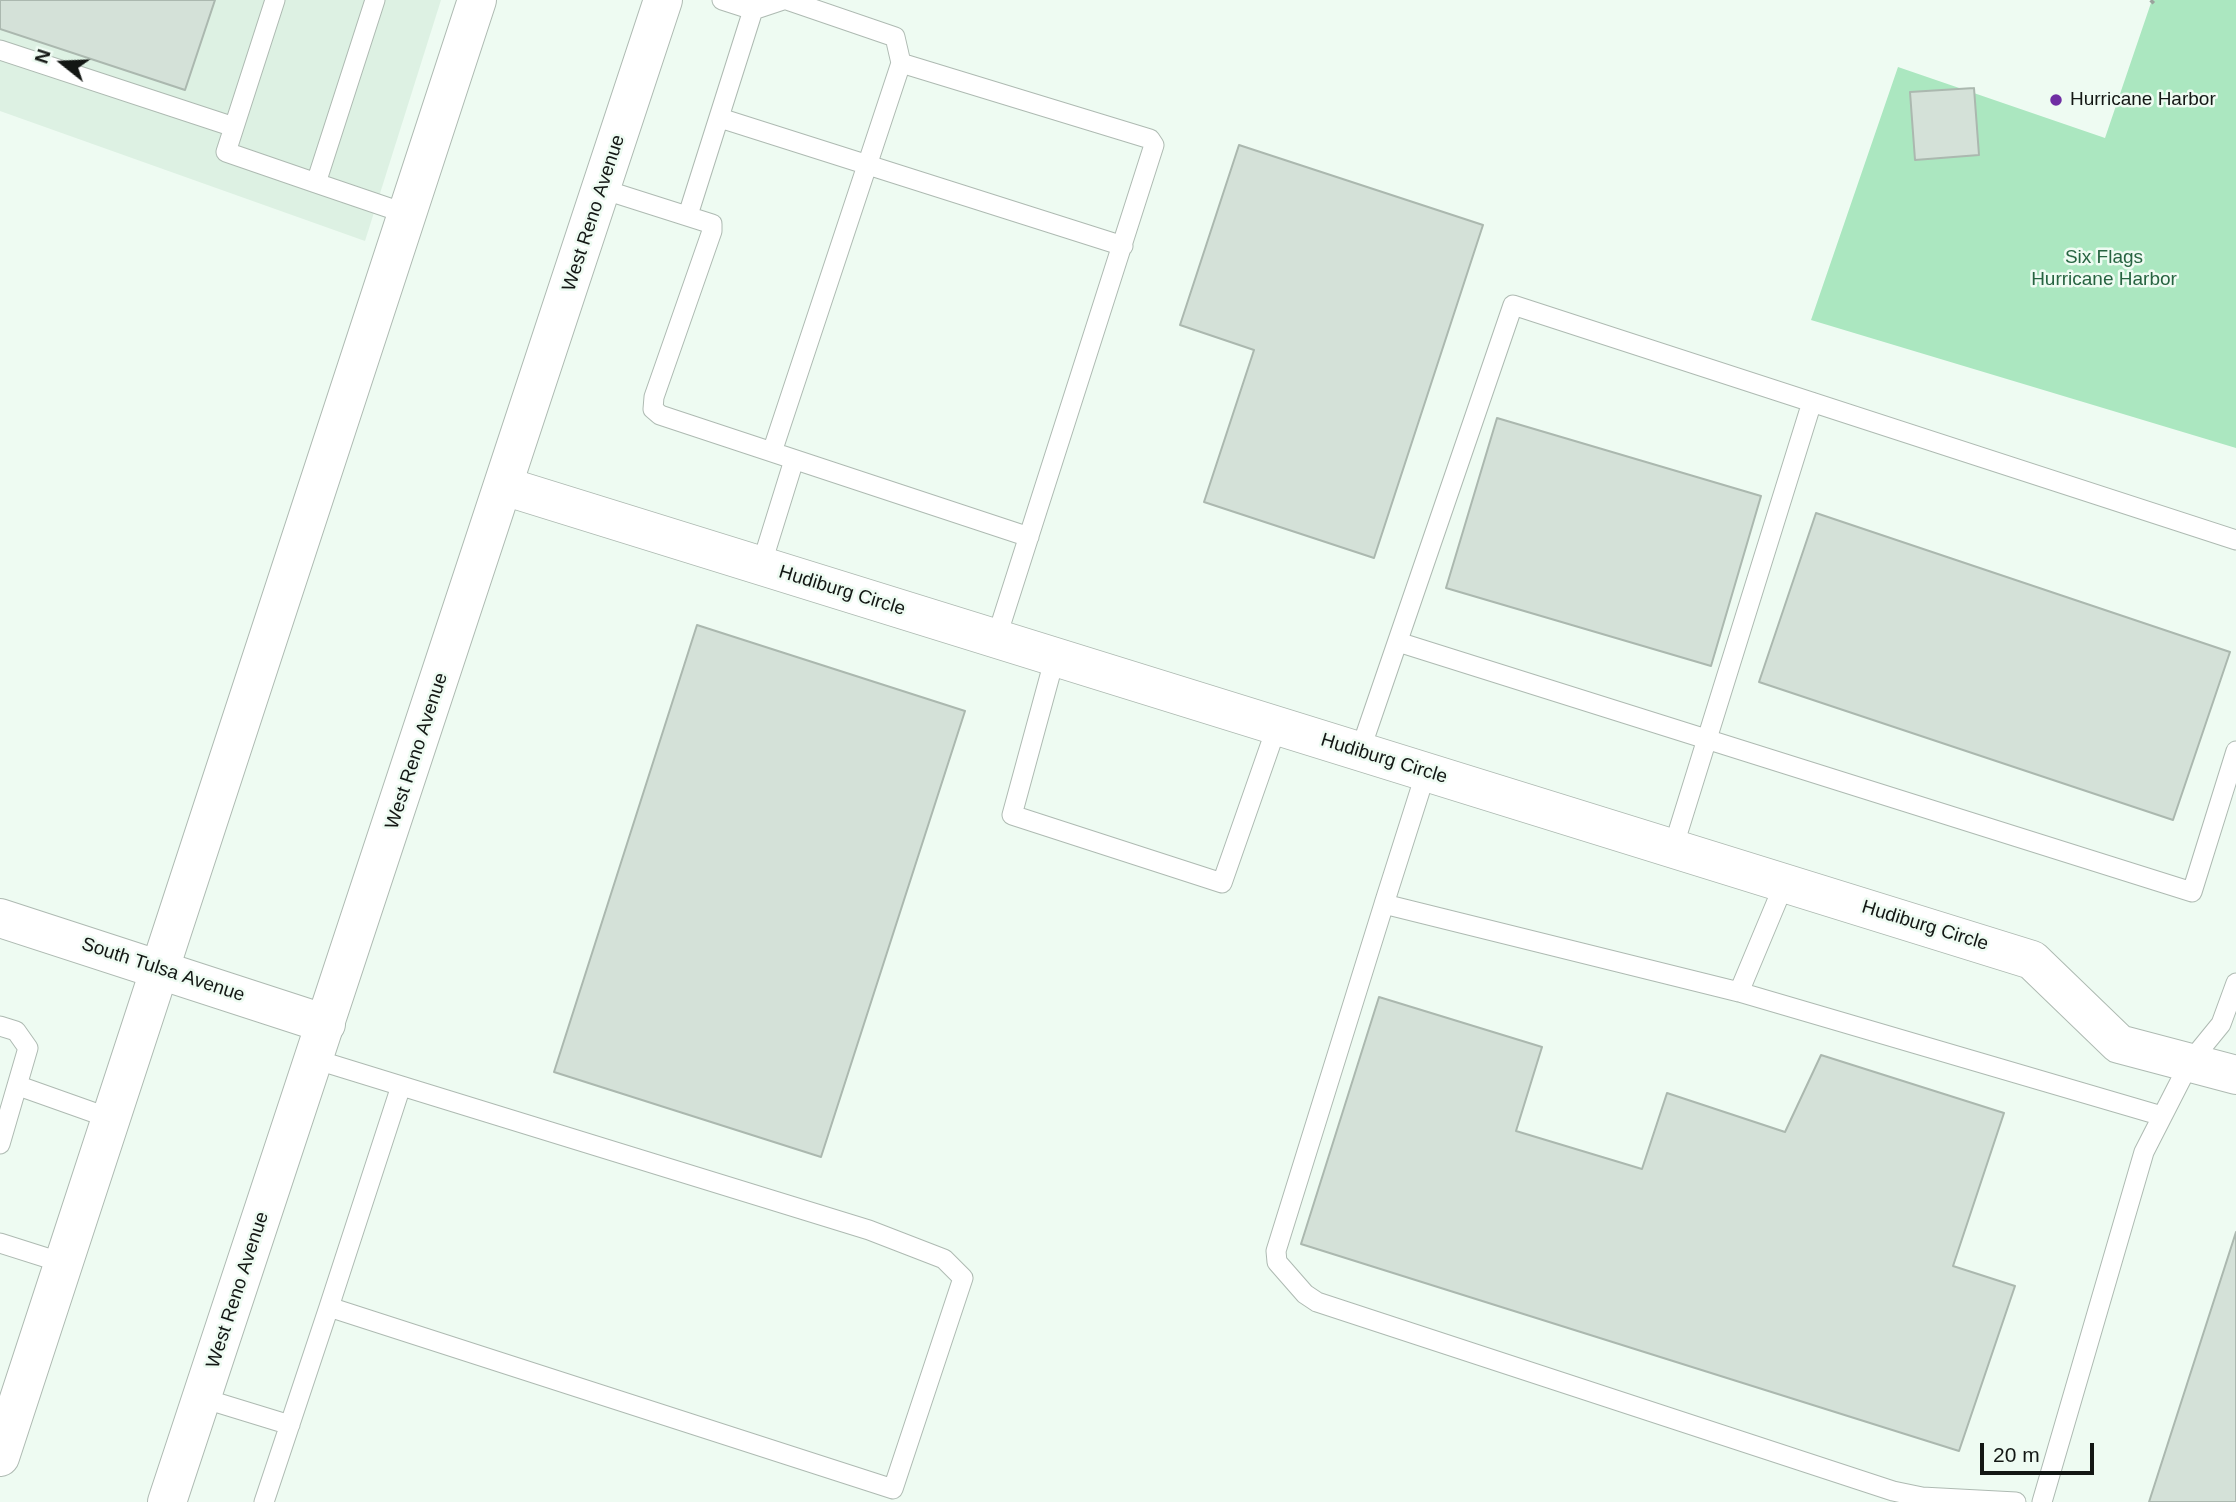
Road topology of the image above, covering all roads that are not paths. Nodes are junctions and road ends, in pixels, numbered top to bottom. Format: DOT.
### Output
graph roads {
  1 [pos="275,0"];
  2 [pos="375,0"];
  3 [pos="477,0"];
  4 [pos="663,0"];
  5 [pos="722,0"];
  6 [pos="785,0"];
  7 [pos="753,10"];
  8 [pos="0,50"];
  9 [pos="901,62"];
  10 [pos="720,118"];
  11 [pos="234,127"];
  12 [pos="867,165"];
  13 [pos="316,183"];
  14 [pos="602,188"];
  15 [pos="407,214"];
  16 [pos="688,215"];
  17 [pos="1123,246"];
  18 [pos="1812,402"];
  19 [pos="772,452"];
  20 [pos="794,460"];
  21 [pos="505,486"];
  22 [pos="1030,537"];
  23 [pos="2236,540"];
  24 [pos="761,566"];
  25 [pos="996,639"];
  26 [pos="1398,642"];
  27 [pos="1055,657"];
  28 [pos="1277,726"];
  29 [pos="1704,739"];
  30 [pos="1360,751"];
  31 [pos="2236,751"];
  32 [pos="1426,772"];
  33 [pos="1673,848"];
  34 [pos="1785,883"];
  35 [pos="1384,904"];
  36 [pos="0,918"];
  37 [pos="160,969"];
  38 [pos="2236,983"];
  39 [pos="1739,992"];
  40 [pos="0,1026"];
  41 [pos="320,1042"];
  42 [pos="2190,1062"];
  43 [pos="2236,1075"];
  44 [pos="19,1086"];
  45 [pos="401,1086"];
  46 [pos="2162,1116"];
  47 [pos="112,1119"];
  48 [pos="0,1144"];
  49 [pos="0,1243"];
  50 [pos="63,1263"];
  51 [pos="329,1307"];
  52 [pos="202,1398"];
  53 [pos="290,1425"];
  54 [pos="0,1457"];
  55 [pos="167,1502"];
  56 [pos="264,1502"];
  57 [pos="2016,1502"];
  58 [pos="2042,1502"];
  1 -- 11 [label="lane"];
  2 -- 13 [label="lane"];
  3 -- 15 [label="main road"];
  4 -- 14 [label="main road, West Reno Avenue"];
  5 -- 7 [label="lane"];
  6 -- 7 [label="lane"];
  6 -- 9 [label="lane"];
  7 -- 10 [label="lane"];
  8 -- 11 [label="lane"];
  9 -- 12 [label="lane"];
  9 -- 17 [label="lane"];
  10 -- 12 [label="lane"];
  10 -- 16 [label="lane"];
  11 -- 13 [label="lane"];
  12 -- 17 [label="lane"];
  12 -- 19 [label="lane"];
  13 -- 15 [label="lane"];
  14 -- 16 [label="lane"];
  14 -- 21 [label="main road, West Reno Avenue"];
  15 -- 37 [label="main road"];
  16 -- 19 [label="lane"];
  17 -- 22 [label="lane"];
  18 -- 23 [label="lane"];
  18 -- 26 [label="lane"];
  18 -- 29 [label="lane"];
  19 -- 20 [label="lane"];
  20 -- 22 [label="lane"];
  20 -- 24 [label="lane"];
  21 -- 24 [label="main road, Hudiburg Circle"];
  21 -- 41 [label="main road, West Reno Avenue"];
  22 -- 25 [label="lane"];
  24 -- 25 [label="main road, Hudiburg Circle"];
  25 -- 27 [label="main road, Hudiburg Circle"];
  26 -- 29 [label="lane"];
  26 -- 30 [label="lane"];
  27 -- 28 [label="main road, Hudiburg Circle"];
  27 -- 28 [label="lane"];
  28 -- 30 [label="main road, Hudiburg Circle"];
  29 -- 31 [label="lane"];
  29 -- 33 [label="lane"];
  30 -- 32 [label="main road, Hudiburg Circle"];
  32 -- 33 [label="main road, Hudiburg Circle"];
  32 -- 35 [label="lane"];
  33 -- 34 [label="main road, Hudiburg Circle"];
  34 -- 39 [label="lane"];
  34 -- 42 [label="main road, Hudiburg Circle"];
  35 -- 39 [label="lane"];
  35 -- 57 [label="lane"];
  36 -- 37 [label="main road, South Tulsa Avenue"];
  37 -- 41 [label="main road, South Tulsa Avenue"];
  37 -- 47 [label="main road"];
  38 -- 42 [label="lane"];
  39 -- 46 [label="lane"];
  40 -- 44 [label="lane"];
  41 -- 45 [label="lane"];
  41 -- 52 [label="main road, West Reno Avenue"];
  42 -- 43 [label="main road, Hudiburg Circle"];
  42 -- 46 [label="lane"];
  44 -- 47 [label="lane"];
  44 -- 48 [label="lane"];
  45 -- 51 [label="lane"];
  45 -- 51 [label="lane"];
  46 -- 58 [label="lane"];
  47 -- 50 [label="main road"];
  49 -- 50 [label="lane"];
  50 -- 54 [label="main road"];
  51 -- 53 [label="lane"];
  52 -- 53 [label="lane"];
  52 -- 55 [label="main road, West Reno Avenue"];
  53 -- 56 [label="lane"];
}
